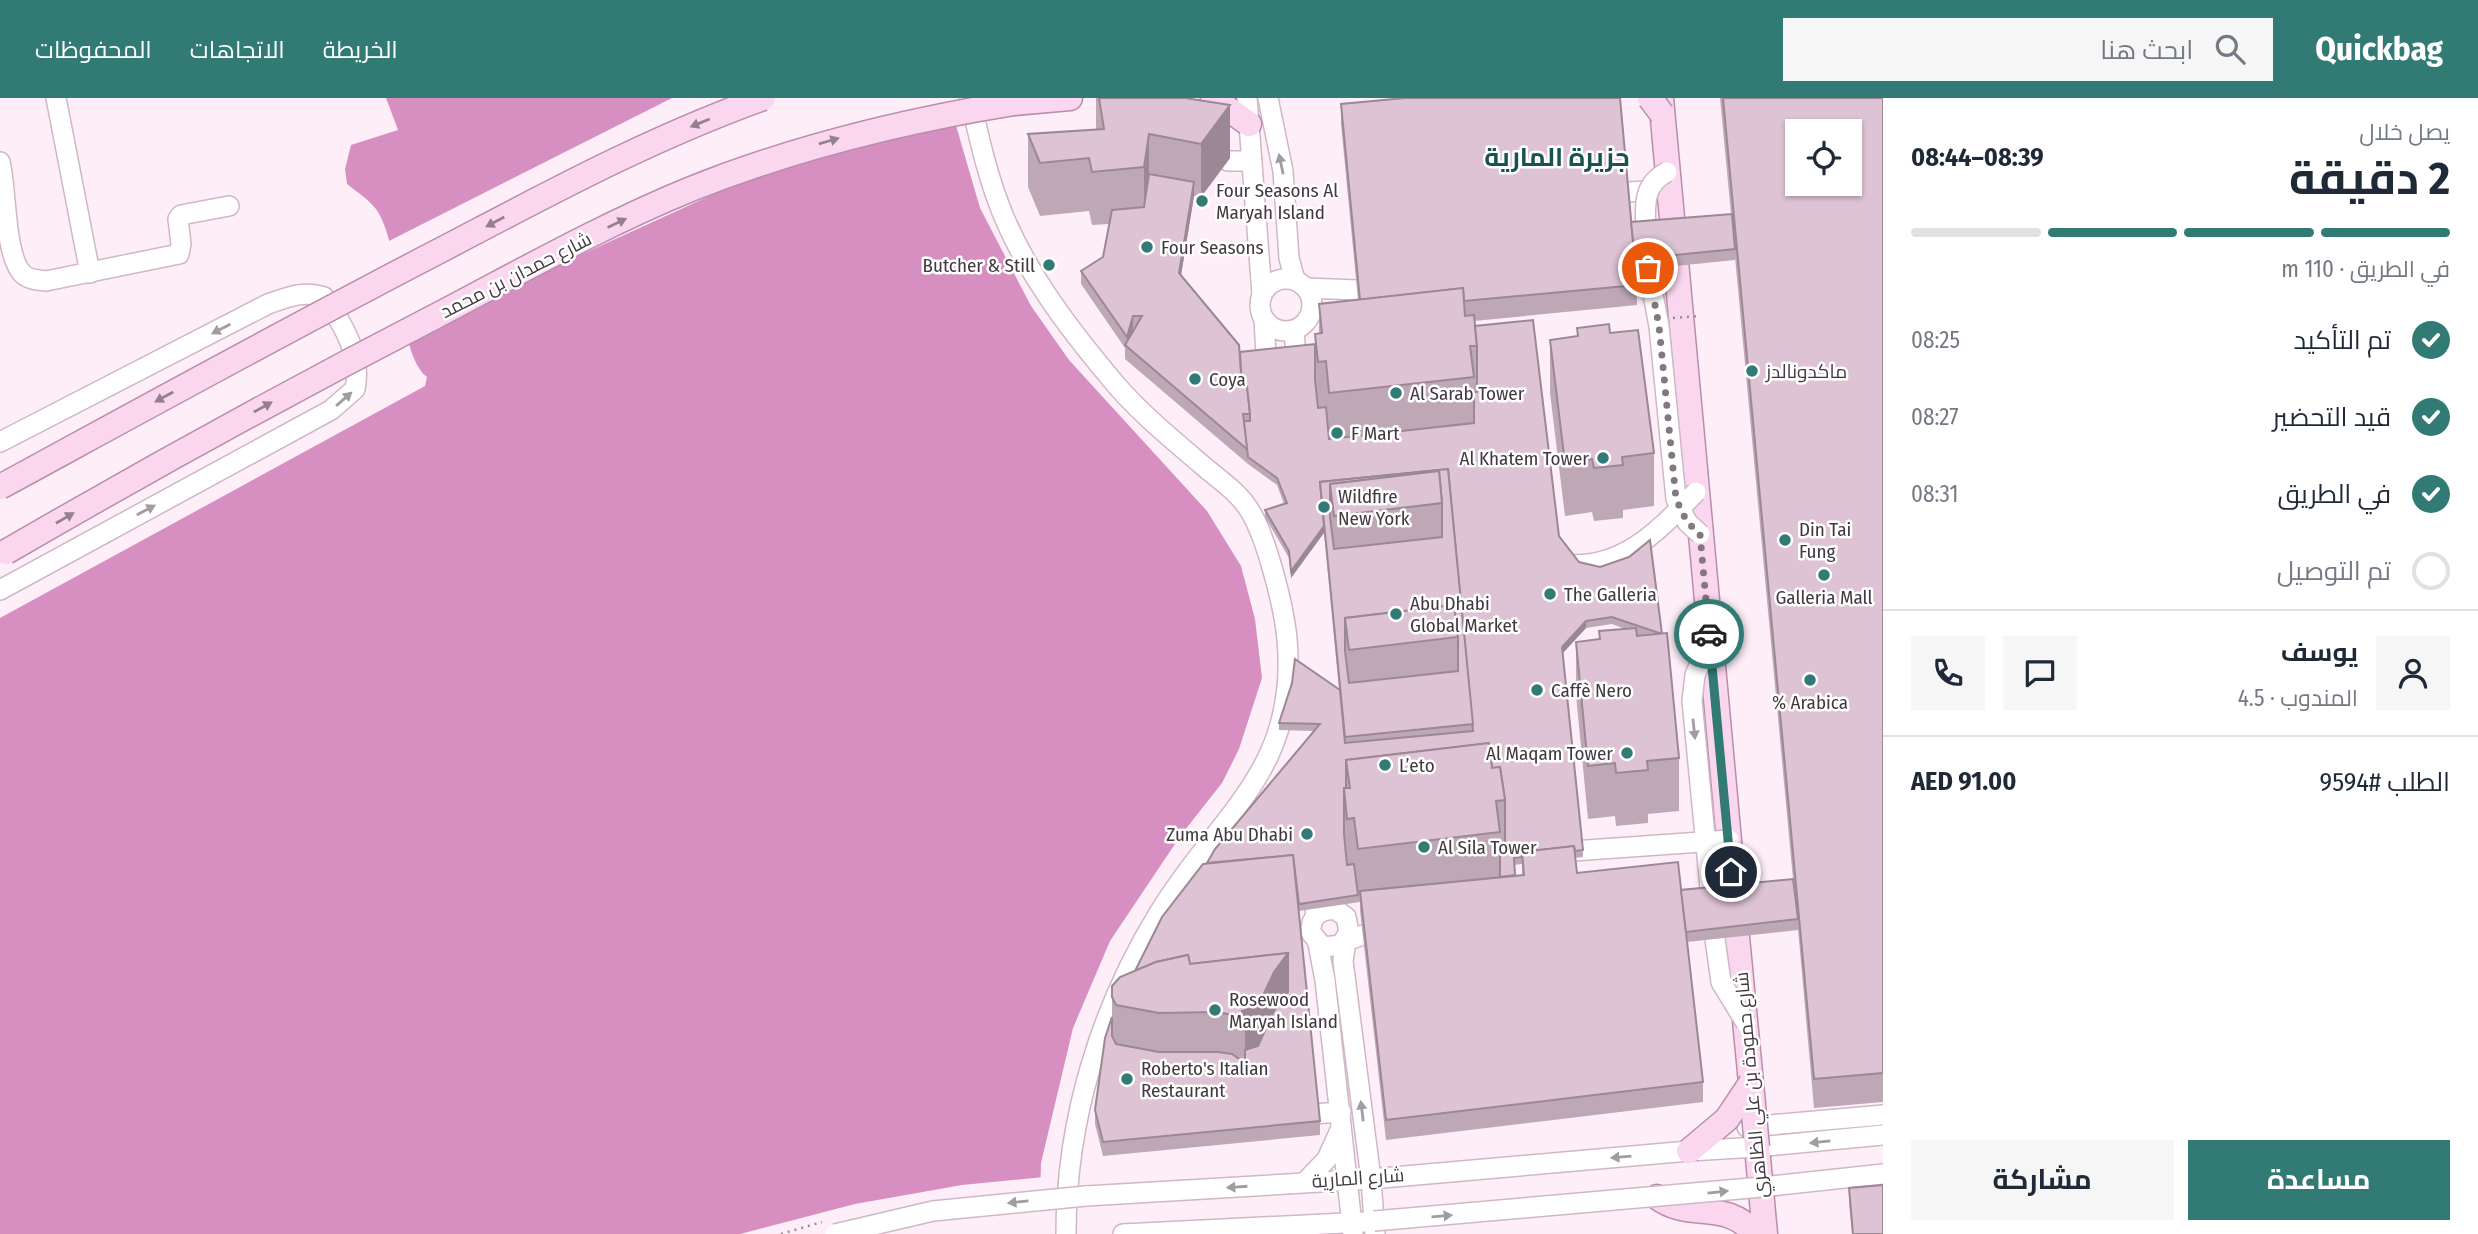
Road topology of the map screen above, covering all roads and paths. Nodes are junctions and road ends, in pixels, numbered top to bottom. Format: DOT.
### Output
graph roads {
  1 [pos="56,98"];
  2 [pos="763,98"];
  3 [pos="970,98"];
  4 [pos="1070,98"];
  5 [pos="1213,98"];
  6 [pos="1247,98"];
  7 [pos="1268,98"];
  8 [pos="1658,102"];
  9 [pos="1249,124"];
  10 [pos="1228,161"];
  11 [pos="1252,161"];
  12 [pos="0,162"];
  13 [pos="1667,172"];
  14 [pos="1647,191"];
  15 [pos="1627,192"];
  16 [pos="229,206"];
  17 [pos="1640,222"];
  18 [pos="1648,268"];
  19 [pos="90,272"];
  20 [pos="1300,284"];
  21 [pos="1262,294"];
  22 [pos="1311,312"];
  23 [pos="1264,319"];
  24 [pos="1294,330"];
  25 [pos="1299,396"];
  26 [pos="1269,397"];
  27 [pos="0,442"];
  28 [pos="0,487"];
  29 [pos="1688,501"];
  30 [pos="3,554"];
  31 [pos="1541,560"];
  32 [pos="0,590"];
  33 [pos="1717,841"];
  34 [pos="1538,851"];
  35 [pos="1329,860"];
  36 [pos="1308,862"];
  37 [pos="1316,915"];
  38 [pos="1725,917"];
  39 [pos="1351,927"];
  40 [pos="1318,944"];
  41 [pos="1751,1083"];
  42 [pos="1883,1115"];
  43 [pos="1342,1118"];
  44 [pos="1282,1132"];
  45 [pos="1883,1135"];
  46 [pos="1752,1137"];
  47 [pos="1689,1152"];
  48 [pos="1883,1174"];
  49 [pos="1371,1178"];
  50 [pos="1349,1180"];
  51 [pos="1305,1182"];
  52 [pos="1762,1187"];
  53 [pos="1657,1197"];
  54 [pos="1284,1226"];
  55 [pos="1353,1228"];
  56 [pos="1375,1228"];
  57 [pos="835,1234"];
  58 [pos="1066,1234"];
  59 [pos="1124,1234"];
  60 [pos="1307,1234"];
  61 [pos="1756,1234"];
  62 [pos="1765,1234"];
  1 -- 19 [label="street"];
  2 -- 28 [label="main road, one-way, bridge"];
  3 -- 58 [label="street"];
  30 -- 4 [label="main road, شارع حمدان بن محمد, one-way, bridge"];
  5 -- 9 [label="main road"];
  6 -- 9 [label="street"];
  20 -- 7 [label="street, one-way"];
  8 -- 13 [label="main road, شارع حمودة بن علي الظاهري"];
  8 -- 38 [label="street, one-way"];
  9 -- 11 [label="street"];
  10 -- 11 [label="street"];
  11 -- 21 [label="street"];
  12 -- 19 [label="street"];
  13 -- 14 [label="street, bridge"];
  13 -- 29 [label="main road, شارع حمودة بن علي الظاهري, bridge"];
  14 -- 15 [label="street"];
  14 -- 17 [label="street, bridge"];
  16 -- 19 [label="street"];
  18 -- 29 [label="street, bridge"];
  20 -- 21 [label="street"];
  20 -- 22 [label="street"];
  20 -- 22 [label="street"];
  21 -- 23 [label="street"];
  22 -- 24 [label="street"];
  23 -- 24 [label="street"];
  23 -- 26 [label="street"];
  24 -- 25 [label="street"];
  32 -- 27 [label="street, one-way"];
  29 -- 31 [label="street, bridge"];
  29 -- 33 [label="main road, شارع حمودة بن علي الظاهري"];
  33 -- 34 [label="street, bridge"];
  33 -- 38 [label="main road, شارع حمودة بن علي الظاهري"];
  35 -- 39 [label="street"];
  36 -- 37 [label="street"];
  37 -- 39 [label="street"];
  37 -- 40 [label="street"];
  38 -- 41 [label="main road, شارع حمودة بن علي الظاهري"];
  38 -- 46 [label="street"];
  39 -- 40 [label="street"];
  49 -- 39 [label="street, one-way"];
  40 -- 43 [label="street"];
  41 -- 46 [label="main road, شارع حمودة بن علي الظاهري, bridge"];
  41 -- 47 [label="main road, bridge"];
  42 -- 46 [label="street"];
  43 -- 44 [label="street"];
  43 -- 50 [label="street"];
  43 -- 51 [label="street"];
  45 -- 46 [label="street, شارع المارِية, one-way"];
  46 -- 47 [label="street, شارع المارِية, bridge"];
  46 -- 52 [label="main road, شارع حمودة بن علي الظاهري"];
  46 -- 61 [label="street"];
  47 -- 49 [label="street, شارع المارِية, one-way"];
  48 -- 52 [label="street"];
  49 -- 50 [label="street, شارع المارِية"];
  49 -- 56 [label="street"];
  50 -- 51 [label="street, شارع المارِية"];
  50 -- 55 [label="street"];
  51 -- 57 [label="street, شارع المارِية, one-way, bridge"];
  53 -- 52 [label="street, one-way, bridge"];
  52 -- 62 [label="main road, شارع حمودة بن علي الظاهري"];
  56 -- 53 [label="street, one-way, bridge"];
  53 -- 61 [label="main road"];
  54 -- 55 [label="street"];
  54 -- 59 [label="street"];
  54 -- 60 [label="street"];
  55 -- 56 [label="street"];
}
